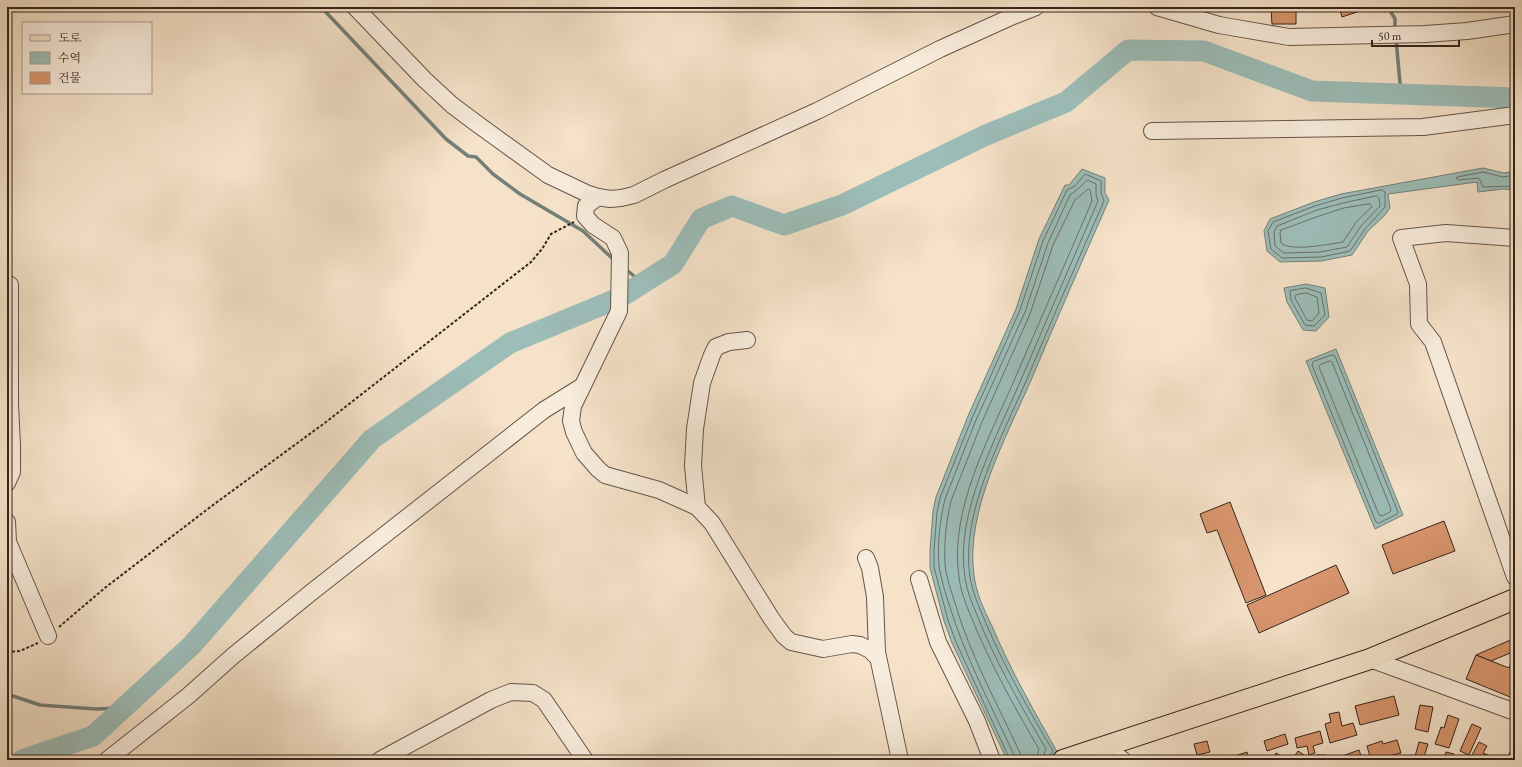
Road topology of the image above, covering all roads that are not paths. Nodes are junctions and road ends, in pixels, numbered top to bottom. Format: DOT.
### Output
graph roads {
  1 [pos="356,7"];
  2 [pos="1036,7"];
  3 [pos="1157,7"];
  4 [pos="1203,13"];
  5 [pos="1515,24"];
  6 [pos="1515,115"];
  7 [pos="1152,131"];
  8 [pos="598,197"];
  9 [pos="1515,238"];
  10 [pos="7,283"];
  11 [pos="9,325"];
  12 [pos="747,340"];
  13 [pos="581,387"];
  14 [pos="8,390"];
  15 [pos="8,480"];
  16 [pos="697,508"];
  17 [pos="7,522"];
  18 [pos="7,542"];
  19 [pos="866,558"];
  20 [pos="1515,577"];
  21 [pos="919,579"];
  22 [pos="1515,599"];
  23 [pos="48,636"];
  24 [pos="878,658"];
  25 [pos="1370,659"];
  26 [pos="1515,712"];
  27 [pos="1103,746"];
  28 [pos="1070,759"];
  29 [pos="107,760"];
  30 [pos="380,760"];
  31 [pos="585,760"];
  32 [pos="900,760"];
  33 [pos="992,760"];
  34 [pos="1123,760"];
  1 -- 8 [label="street"];
  2 -- 8 [label="street"];
  3 -- 4 [label="street"];
  4 -- 5 [label="street"];
  6 -- 7 [label="street"];
  8 -- 13 [label="street"];
  9 -- 20 [label="street"];
  10 -- 11 [label="street"];
  11 -- 14 [label="street"];
  12 -- 16 [label="street"];
  13 -- 16 [label="street"];
  13 -- 29 [label="street"];
  14 -- 15 [label="street"];
  16 -- 24 [label="street"];
  17 -- 18 [label="street"];
  18 -- 23 [label="street"];
  19 -- 24 [label="street"];
  21 -- 33 [label="street"];
  22 -- 25 [label="main road"];
  24 -- 32 [label="street"];
  25 -- 26 [label="street"];
  25 -- 27 [label="main road"];
  27 -- 28 [label="main road"];
  27 -- 34 [label="street"];
  30 -- 31 [label="street"];
}
